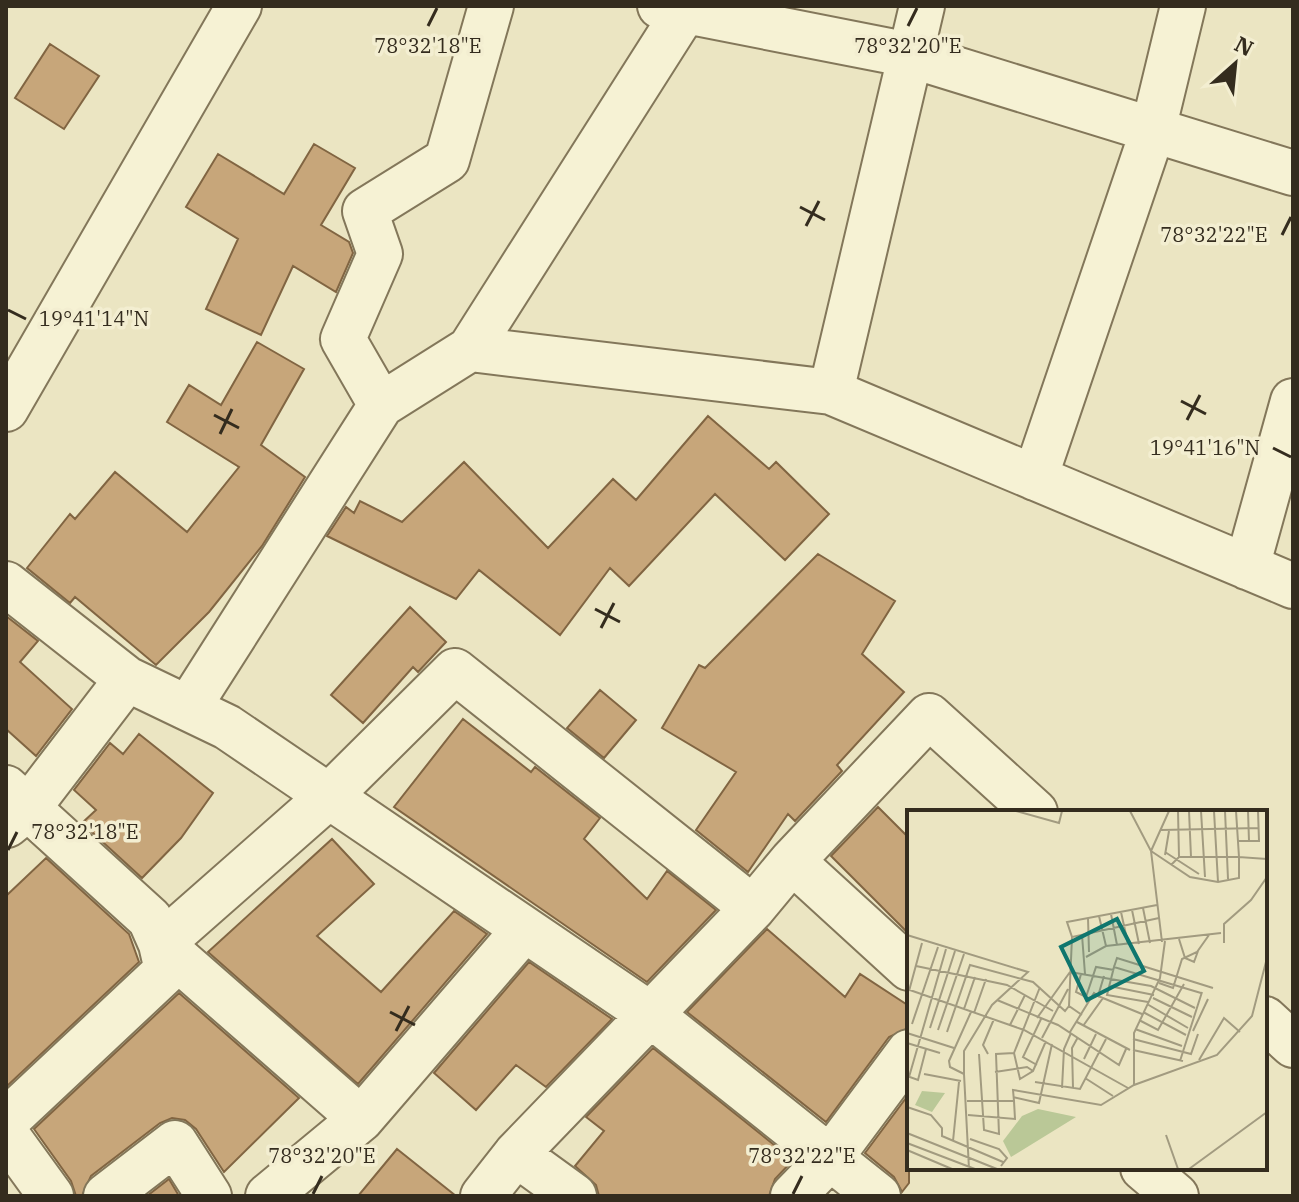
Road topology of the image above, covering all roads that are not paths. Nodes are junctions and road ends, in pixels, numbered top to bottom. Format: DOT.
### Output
graph roads {
  1 [pos="239,6"];
  2 [pos="491,6"];
  3 [pos="922,6"];
  4 [pos="1183,6"];
  5 [pos="678,8"];
  6 [pos="910,55"];
  7 [pos="1153,130"];
  8 [pos="1293,173"];
  9 [pos="470,349"];
  10 [pos="831,392"];
  11 [pos="1293,401"];
  12 [pos="381,405"];
  13 [pos="6,409"];
  14 [pos="1035,478"];
  15 [pos="1247,567"];
  16 [pos="6,584"];
  17 [pos="1293,586"];
  18 [pos="127,679"];
  19 [pos="188,708"];
  20 [pos="328,797"];
  21 [pos="14,807"];
  22 [pos="1033,810"];
  23 [pos="792,861"];
  24 [pos="753,908"];
  25 [pos="523,931"];
  26 [pos="161,944"];
  27 [pos="907,966"];
  28 [pos="651,1015"];
  29 [pos="1267,1021"];
  30 [pos="1293,1045"];
  31 [pos="907,1055"];
  32 [pos="361,1119"];
  33 [pos="6,1121"];
  34 [pos="6,1134"];
  35 [pos="516,1154"];
  36 [pos="830,1158"];
  37 [pos="1145,1170"];
  38 [pos="51,1196"];
  39 [pos="106,1196"];
  40 [pos="209,1196"];
  41 [pos="268,1196"];
  42 [pos="483,1196"];
  43 [pos="574,1196"];
  44 [pos="793,1196"];
  45 [pos="878,1196"];
  46 [pos="1176,1196"];
  1 -- 13 [label="street"];
  2 -- 12 [label="street"];
  3 -- 6 [label="street"];
  4 -- 7 [label="street"];
  5 -- 6 [label="street"];
  5 -- 9 [label="street"];
  6 -- 7 [label="street"];
  6 -- 10 [label="street"];
  7 -- 8 [label="street"];
  7 -- 14 [label="street"];
  9 -- 10 [label="street"];
  9 -- 12 [label="street"];
  10 -- 14 [label="street"];
  11 -- 15 [label="street"];
  12 -- 19 [label="street"];
  14 -- 15 [label="street"];
  15 -- 17 [label="street"];
  16 -- 18 [label="street"];
  18 -- 19 [label="street"];
  18 -- 21 [label="street"];
  19 -- 20 [label="street"];
  20 -- 24 [label="street"];
  20 -- 25 [label="street"];
  20 -- 26 [label="street"];
  21 -- 26 [label="street"];
  22 -- 23 [label="street"];
  23 -- 24 [label="street"];
  23 -- 27 [label="street"];
  24 -- 28 [label="street"];
  25 -- 28 [label="street"];
  25 -- 32 [label="street"];
  26 -- 32 [label="street"];
  26 -- 33 [label="street"];
  28 -- 35 [label="street"];
  28 -- 36 [label="street"];
  29 -- 30 [label="street"];
  31 -- 36 [label="street"];
  32 -- 41 [label="street"];
  34 -- 38 [label="street"];
  35 -- 42 [label="street"];
  35 -- 43 [label="street"];
  36 -- 44 [label="street"];
  36 -- 45 [label="street"];
  37 -- 46 [label="street"];
  39 -- 40 [label="street"];
}
